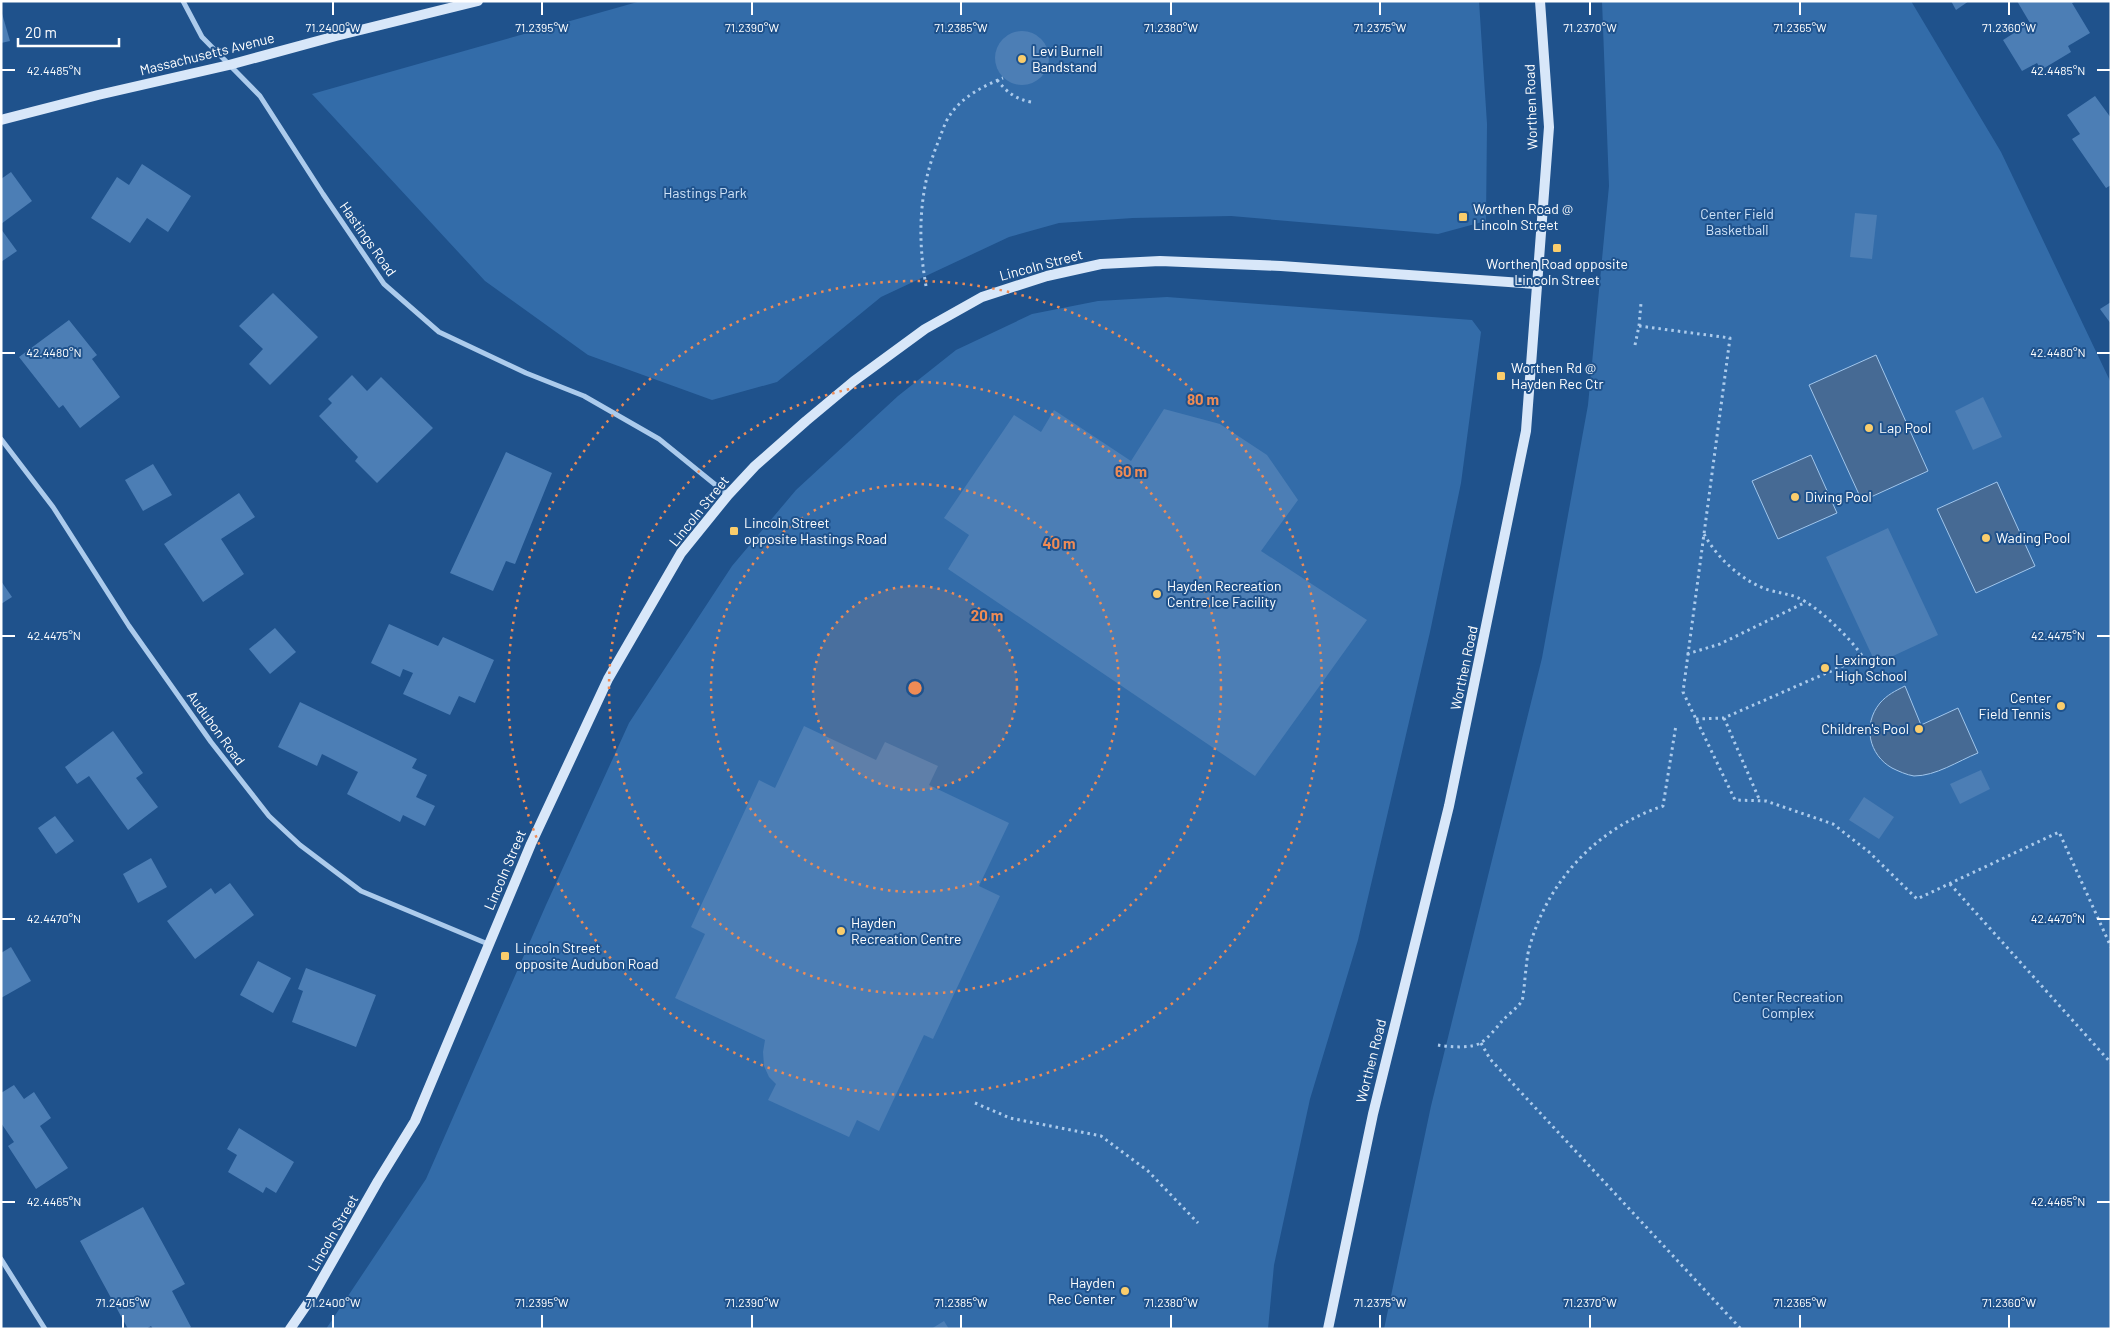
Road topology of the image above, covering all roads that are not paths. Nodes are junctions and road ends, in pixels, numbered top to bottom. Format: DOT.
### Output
graph roads {
  1 [pos="183,1"];
  2 [pos="478,1"];
  3 [pos="1540,1"];
  4 [pos="229,64"];
  5 [pos="1,120"];
  6 [pos="1536,284"];
  7 [pos="1,439"];
  8 [pos="728,495"];
  9 [pos="488,944"];
  10 [pos="1,1259"];
  11 [pos="44,1329"];
  12 [pos="290,1329"];
  13 [pos="1328,1329"];
  1 -- 4 [label="street, Hastings Road"];
  2 -- 4 [label="main road, Massachusetts Avenue"];
  3 -- 6 [label="main road, Worthen Road"];
  4 -- 5 [label="main road, Massachusetts Avenue"];
  4 -- 8 [label="street, Hastings Road"];
  6 -- 8 [label="main road, Lincoln Street"];
  6 -- 13 [label="main road, Worthen Road"];
  7 -- 9 [label="street, Audubon Road"];
  8 -- 9 [label="main road, Lincoln Street"];
  9 -- 12 [label="main road, Lincoln Street"];
  10 -- 11 [label="street"];
}
